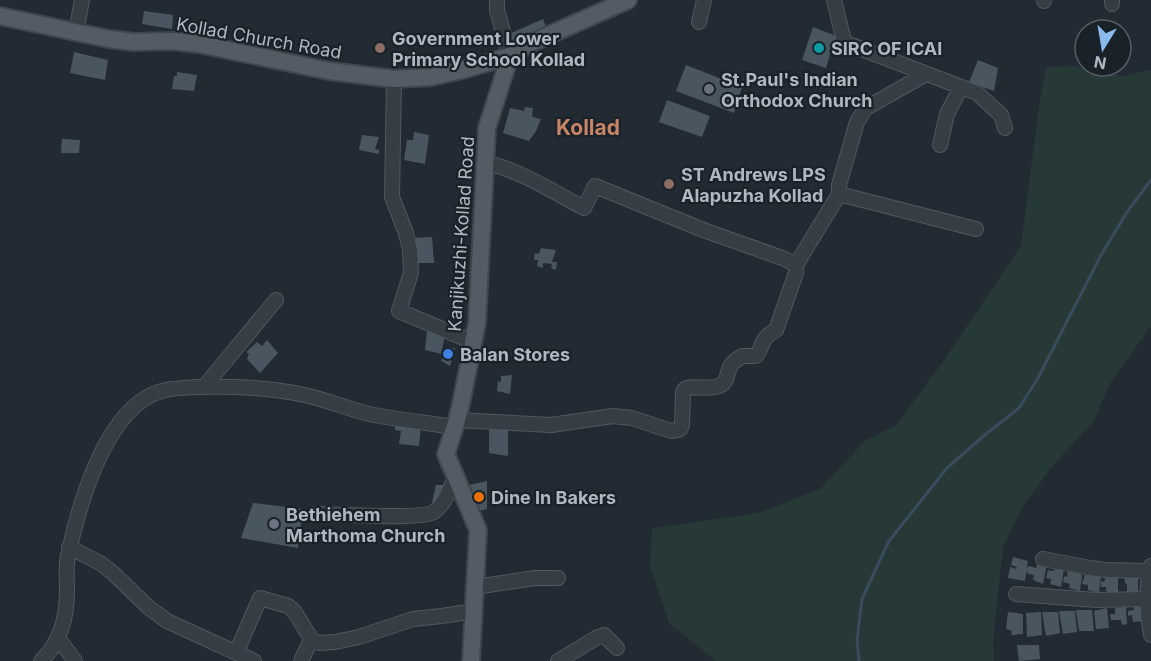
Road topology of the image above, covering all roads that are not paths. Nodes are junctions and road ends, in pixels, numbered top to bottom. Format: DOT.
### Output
graph roads {
  1 [pos="82,0"];
  2 [pos="497,0"];
  3 [pos="628,0"];
  4 [pos="704,0"];
  5 [pos="834,0"];
  6 [pos="0,16"];
  7 [pos="699,22"];
  8 [pos="76,32"];
  9 [pos="510,56"];
  10 [pos="926,74"];
  11 [pos="394,79"];
  12 [pos="961,87"];
  13 [pos="1005,128"];
  14 [pos="940,145"];
  15 [pos="485,163"];
  16 [pos="839,194"];
  17 [pos="976,229"];
  18 [pos="796,265"];
  19 [pos="276,300"];
  20 [pos="474,342"];
  21 [pos="204,387"];
  22 [pos="456,423"];
  23 [pos="456,476"];
  24 [pos="316,514"];
  25 [pos="69,547"];
  26 [pos="1043,559"];
  27 [pos="1150,569"];
  28 [pos="558,578"];
  29 [pos="475,587"];
  30 [pos="1016,594"];
  31 [pos="1146,600"];
  32 [pos="474,611"];
  33 [pos="1151,635"];
  34 [pos="58,638"];
  35 [pos="312,640"];
  36 [pos="617,648"];
  37 [pos="236,653"];
  38 [pos="40,661"];
  39 [pos="75,661"];
  40 [pos="254,661"];
  41 [pos="302,661"];
  42 [pos="471,661"];
  43 [pos="558,661"];
  1 -- 8 [label="street"];
  2 -- 9 [label="street"];
  3 -- 9 [label="main road, Kollad Church Road"];
  4 -- 7 [label="street"];
  5 -- 10 [label="street"];
  6 -- 8 [label="main road, Kollad Church Road"];
  8 -- 11 [label="main road, Kollad Church Road"];
  9 -- 11 [label="main road, Kollad Church Road"];
  9 -- 15 [label="main road, Kanjikuzhi-Kollad Road"];
  10 -- 12 [label="street"];
  10 -- 16 [label="street"];
  11 -- 20 [label="street"];
  12 -- 13 [label="street"];
  12 -- 14 [label="street"];
  15 -- 18 [label="street"];
  15 -- 20 [label="main road, Kanjikuzhi-Kollad Road"];
  16 -- 17 [label="street"];
  16 -- 18 [label="street"];
  18 -- 22 [label="street"];
  19 -- 21 [label="street"];
  20 -- 22 [label="main road, Kanjikuzhi-Kollad Road"];
  21 -- 22 [label="street"];
  21 -- 25 [label="street"];
  22 -- 23 [label="main road, Kanjikuzhi-Kollad Road"];
  23 -- 24 [label="street"];
  23 -- 29 [label="main road, Kanjikuzhi-Kollad Road"];
  25 -- 34 [label="street"];
  25 -- 37 [label="street"];
  26 -- 27 [label="street"];
  27 -- 31 [label="street"];
  28 -- 29 [label="street"];
  29 -- 32 [label="main road, Kanjikuzhi-Kollad Road"];
  30 -- 31 [label="street"];
  31 -- 33 [label="street"];
  32 -- 35 [label="street"];
  32 -- 42 [label="main road, Kanjikuzhi-Kollad Road"];
  34 -- 38 [label="street"];
  34 -- 39 [label="street"];
  35 -- 37 [label="street"];
  35 -- 41 [label="street"];
  36 -- 43 [label="street"];
  37 -- 40 [label="street"];
}
